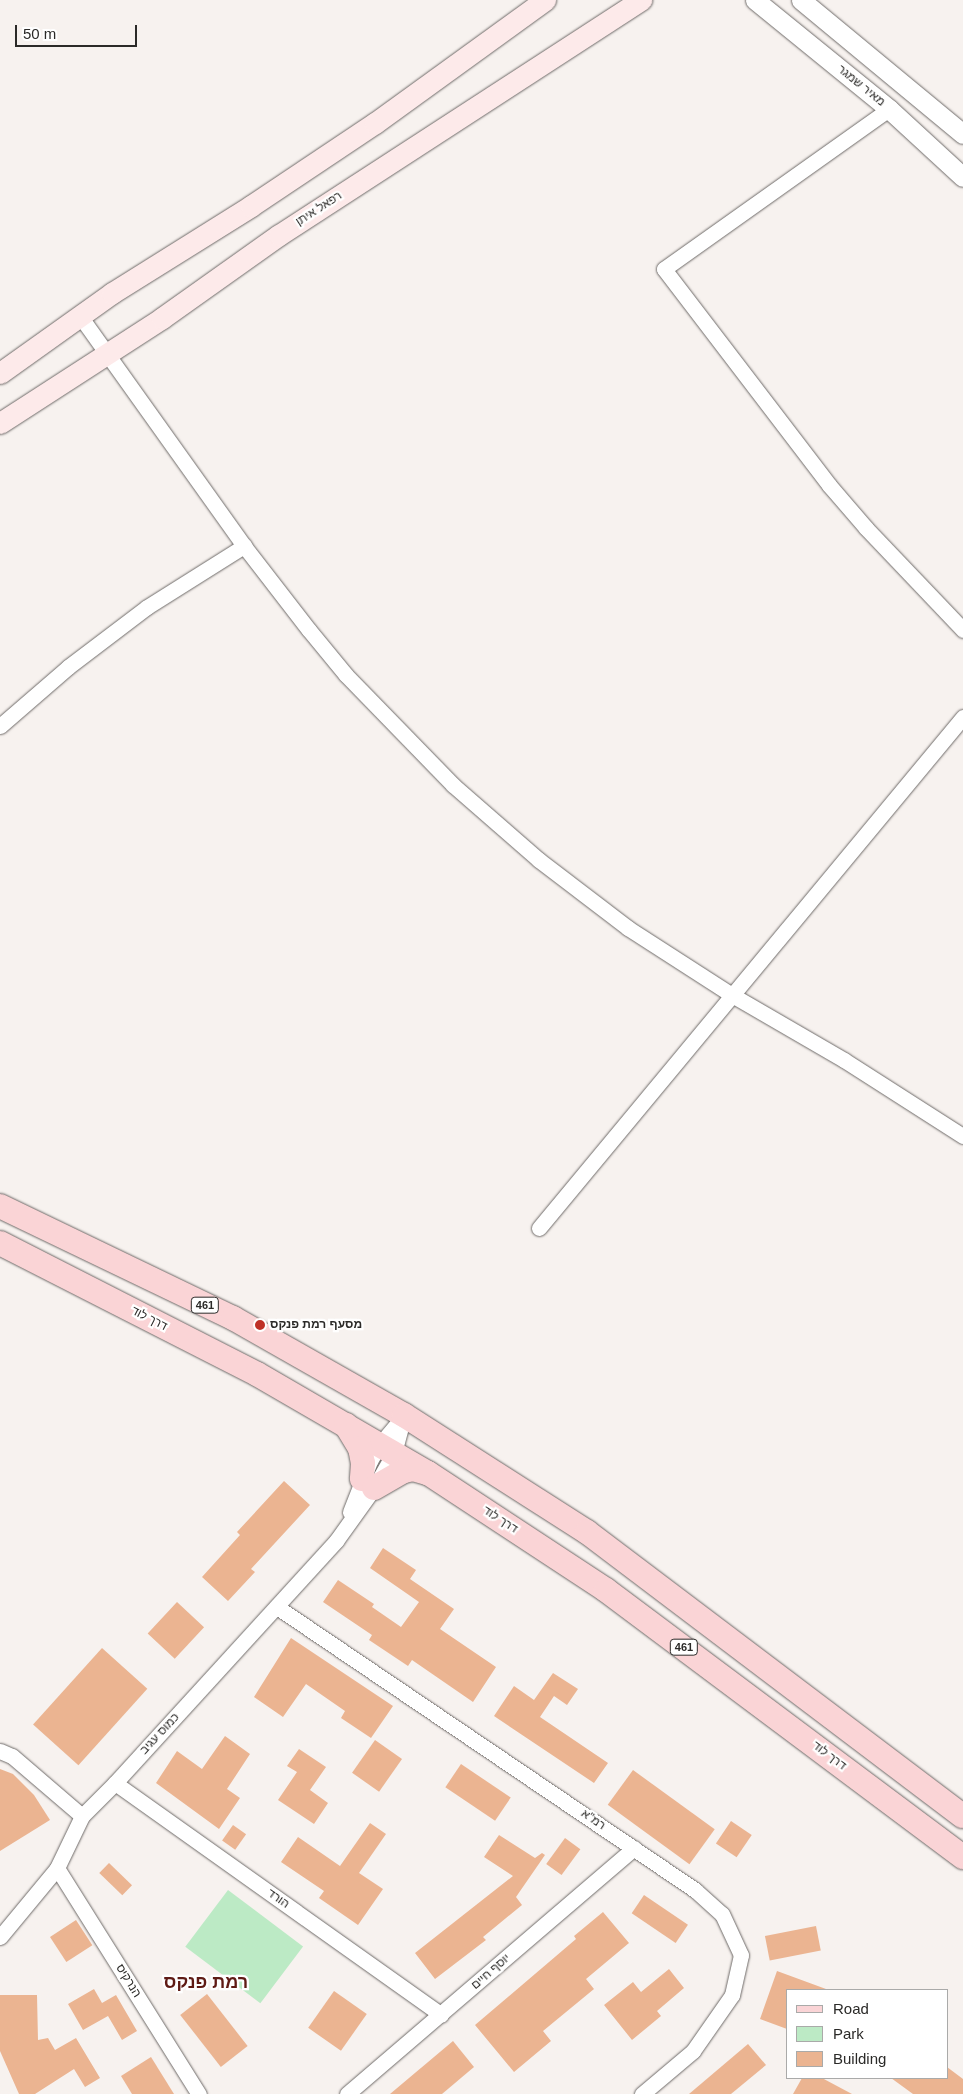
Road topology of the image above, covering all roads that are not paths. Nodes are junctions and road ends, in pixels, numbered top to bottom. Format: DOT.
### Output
graph roads {
  1 [pos="544,0"];
  2 [pos="641,0"];
  3 [pos="755,0"];
  4 [pos="801,0"];
  5 [pos="819,0"];
  6 [pos="829,25"];
  7 [pos="889,109"];
  8 [pos="963,134"];
  9 [pos="963,177"];
  10 [pos="80,316"];
  11 [pos="107,354"];
  12 [pos="0,374"];
  13 [pos="0,423"];
  14 [pos="244,546"];
  15 [pos="963,630"];
  16 [pos="963,717"];
  17 [pos="0,726"];
  18 [pos="732,995"];
  19 [pos="963,1136"];
  20 [pos="0,1206"];
  21 [pos="538,1228"];
  22 [pos="0,1243"];
  23 [pos="404,1415"];
  24 [pos="344,1424"];
  25 [pos="387,1448"];
  26 [pos="428,1473"];
  27 [pos="368,1484"];
  28 [pos="277,1607"];
  29 [pos="6,1754"];
  30 [pos="114,1783"];
  31 [pos="82,1816"];
  32 [pos="963,1816"];
  33 [pos="634,1848"];
  34 [pos="963,1857"];
  35 [pos="57,1868"];
  36 [pos="0,1937"];
  37 [pos="441,2015"];
  38 [pos="199,2094"];
  39 [pos="347,2094"];
  40 [pos="642,2094"];
  1 -- 10 [label="main road"];
  2 -- 11 [label="main road, רפאל איתן"];
  3 -- 7 [label="street, מאיר שמגר"];
  4 -- 6 [label="street"];
  5 -- 6 [label="street"];
  6 -- 8 [label="street"];
  7 -- 9 [label="street, מאיר שמגר"];
  7 -- 15 [label="street"];
  10 -- 11 [label="street"];
  10 -- 12 [label="main road"];
  11 -- 13 [label="main road, רפאל איתן"];
  11 -- 14 [label="street"];
  14 -- 17 [label="street"];
  14 -- 18 [label="street"];
  16 -- 18 [label="street"];
  18 -- 19 [label="street"];
  18 -- 21 [label="street"];
  20 -- 23 [label="main road, 461"];
  22 -- 24 [label="main road, דרך לוד / 461"];
  23 -- 25 [label="street, כמוס עגיב"];
  23 -- 32 [label="main road, 461"];
  24 -- 25 [label="main road, דרך לוד / 461"];
  24 -- 27 [label="main road"];
  25 -- 26 [label="main road, דרך לוד / 461"];
  25 -- 27 [label="street, כמוס עגיב"];
  26 -- 27 [label="main road"];
  26 -- 34 [label="main road, דרך לוד / 461"];
  27 -- 28 [label="street, כמוס עגיב"];
  28 -- 30 [label="street, כמוס עגיב"];
  28 -- 33 [label="street, רמ\"א"];
  29 -- 31 [label="street"];
  30 -- 31 [label="street, כמוס עגיב"];
  30 -- 37 [label="street, הורד"];
  31 -- 35 [label="street, כמוס עגיב"];
  33 -- 37 [label="street, יוסף חיים"];
  33 -- 40 [label="street, רמ\"א"];
  35 -- 36 [label="street, כמוס עגיב"];
  35 -- 38 [label="street, הנרקיס"];
  37 -- 39 [label="street, יוסף חיים"];
}
